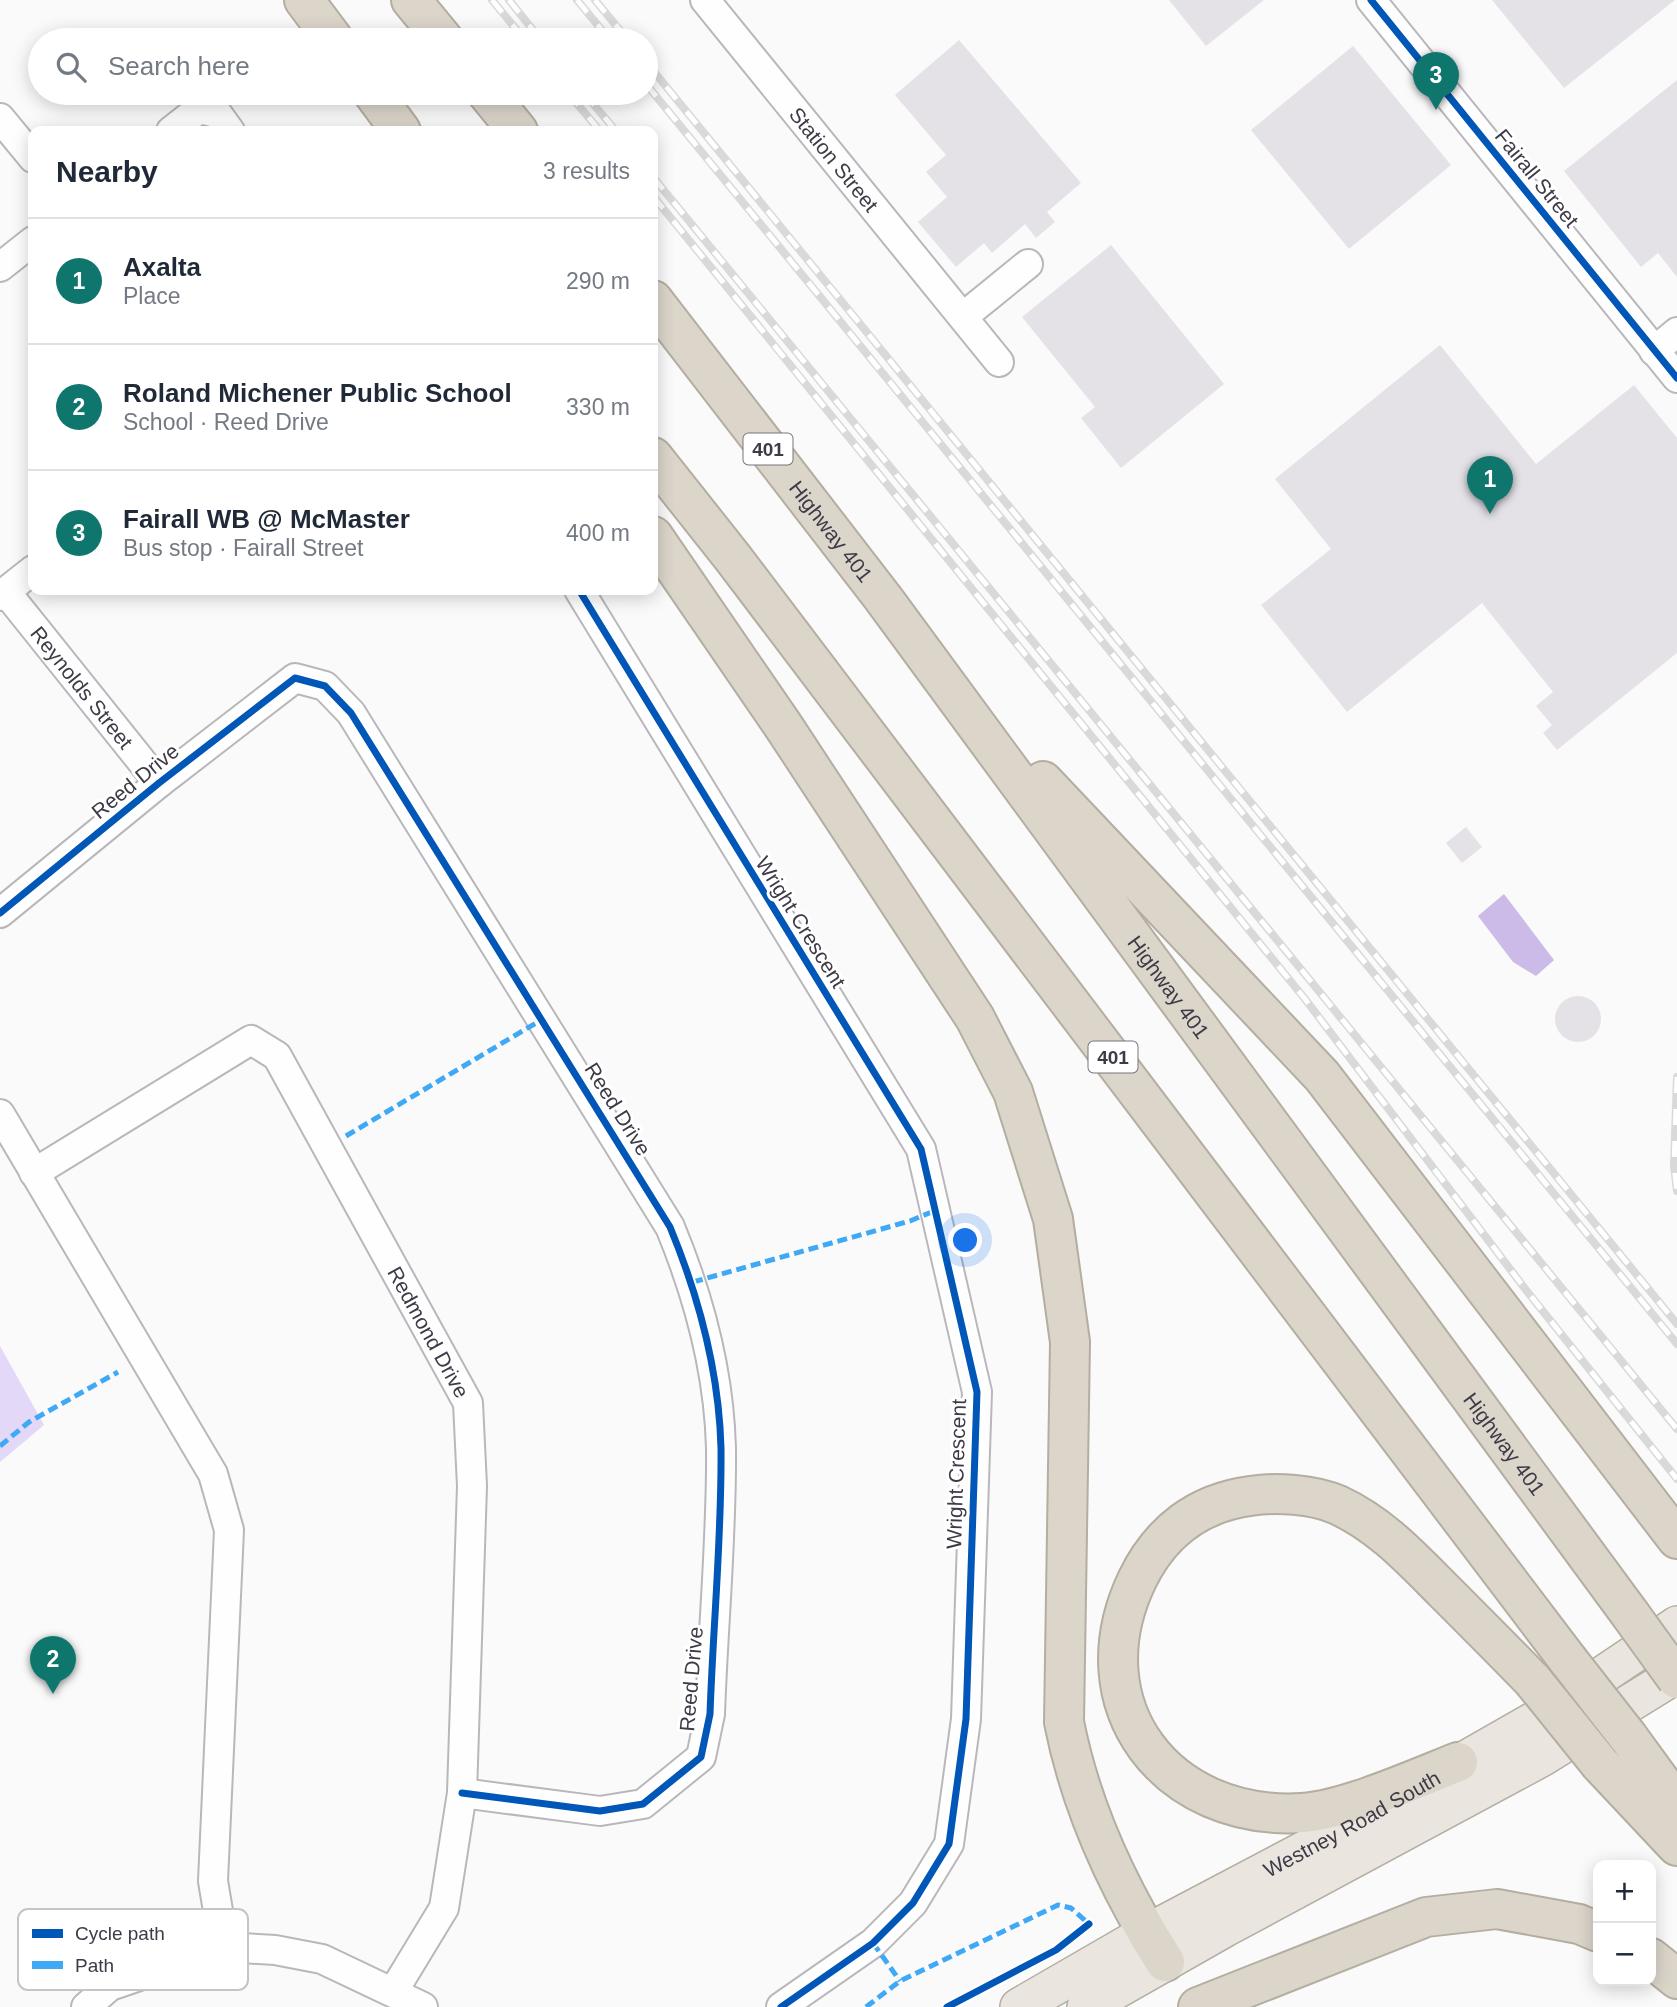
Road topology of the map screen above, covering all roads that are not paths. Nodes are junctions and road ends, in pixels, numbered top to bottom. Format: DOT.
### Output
graph roads {
  1 [pos="304,0"];
  2 [pos="411,0"];
  3 [pos="705,0"];
  4 [pos="1371,0"];
  5 [pos="325,28"];
  6 [pos="434,28"];
  7 [pos="382,105"];
  8 [pos="497,105"];
  9 [pos="0,118"];
  10 [pos="177,126"];
  11 [pos="226,126"];
  12 [pos="397,126"];
  13 [pos="514,126"];
  14 [pos="28,152"];
  15 [pos="28,245"];
  16 [pos="1028,264"];
  17 [pos="0,267"];
  18 [pos="658,306"];
  19 [pos="964,316"];
  20 [pos="1677,332"];
  21 [pos="1654,351"];
  22 [pos="999,362"];
  23 [pos="1677,379"];
  24 [pos="658,463"];
  25 [pos="658,543"];
  26 [pos="28,574"];
  27 [pos="3,594"];
  28 [pos="582,595"];
  29 [pos="883,598"];
  30 [pos="159,782"];
  31 [pos="0,912"];
  32 [pos="0,1114"];
  33 [pos="34,1173"];
  34 [pos="1677,1539"];
  35 [pos="1677,1625"];
  36 [pos="1677,1676"];
  37 [pos="1458,1762"];
  38 [pos="462,1793"];
  39 [pos="1677,1804"];
  40 [pos="1677,1846"];
  41 [pos="217,1909"];
  42 [pos="1593,1930"];
  43 [pos="248,1948"];
  44 [pos="1156,1948"];
  45 [pos="1656,1962"];
  46 [pos="1677,1979"];
  47 [pos="105,1990"];
  48 [pos="393,1992"];
  49 [pos="86,2007"];
  50 [pos="423,2007"];
  51 [pos="781,2007"];
  52 [pos="1019,2007"];
  53 [pos="1087,2007"];
  54 [pos="1198,2007"];
  1 -- 5 [label="highway"];
  2 -- 6 [label="highway"];
  3 -- 19 [label="street, Station Street"];
  4 -- 21 [label="street, Fairall Street"];
  7 -- 12 [label="highway"];
  8 -- 13 [label="highway"];
  9 -- 14 [label="street"];
  10 -- 11 [label="street"];
  15 -- 17 [label="street"];
  16 -- 19 [label="street"];
  18 -- 29 [label="highway, Highway 401 / 401"];
  19 -- 22 [label="street, Station Street"];
  20 -- 21 [label="street"];
  21 -- 23 [label="street, Fairall Street"];
  24 -- 39 [label="highway, 401, bridge"];
  25 -- 44 [label="highway"];
  26 -- 27 [label="street"];
  27 -- 30 [label="street, Reynolds Street"];
  28 -- 51 [label="street, Wright Crescent"];
  29 -- 34 [label="highway"];
  29 -- 36 [label="highway, Highway 401 / 401, bridge"];
  30 -- 31 [label="street, Reed Drive"];
  30 -- 38 [label="street, Reed Drive"];
  32 -- 33 [label="street"];
  33 -- 38 [label="street, Redmond Drive"];
  33 -- 41 [label="street"];
  35 -- 37 [label="main road, Westney Road South"];
  36 -- 44 [label="main road, Westney Road South"];
  37 -- 40 [label="highway, bridge"];
  37 -- 44 [label="main road, Westney Road South"];
  38 -- 48 [label="street, Redmond Drive"];
  42 -- 54 [label="highway"];
  43 -- 48 [label="street"];
  44 -- 52 [label="main road, Westney Road South"];
  44 -- 53 [label="main road, Westney Road South"];
  45 -- 46 [label="highway"];
  47 -- 49 [label="street"];
  48 -- 50 [label="street"];
}
